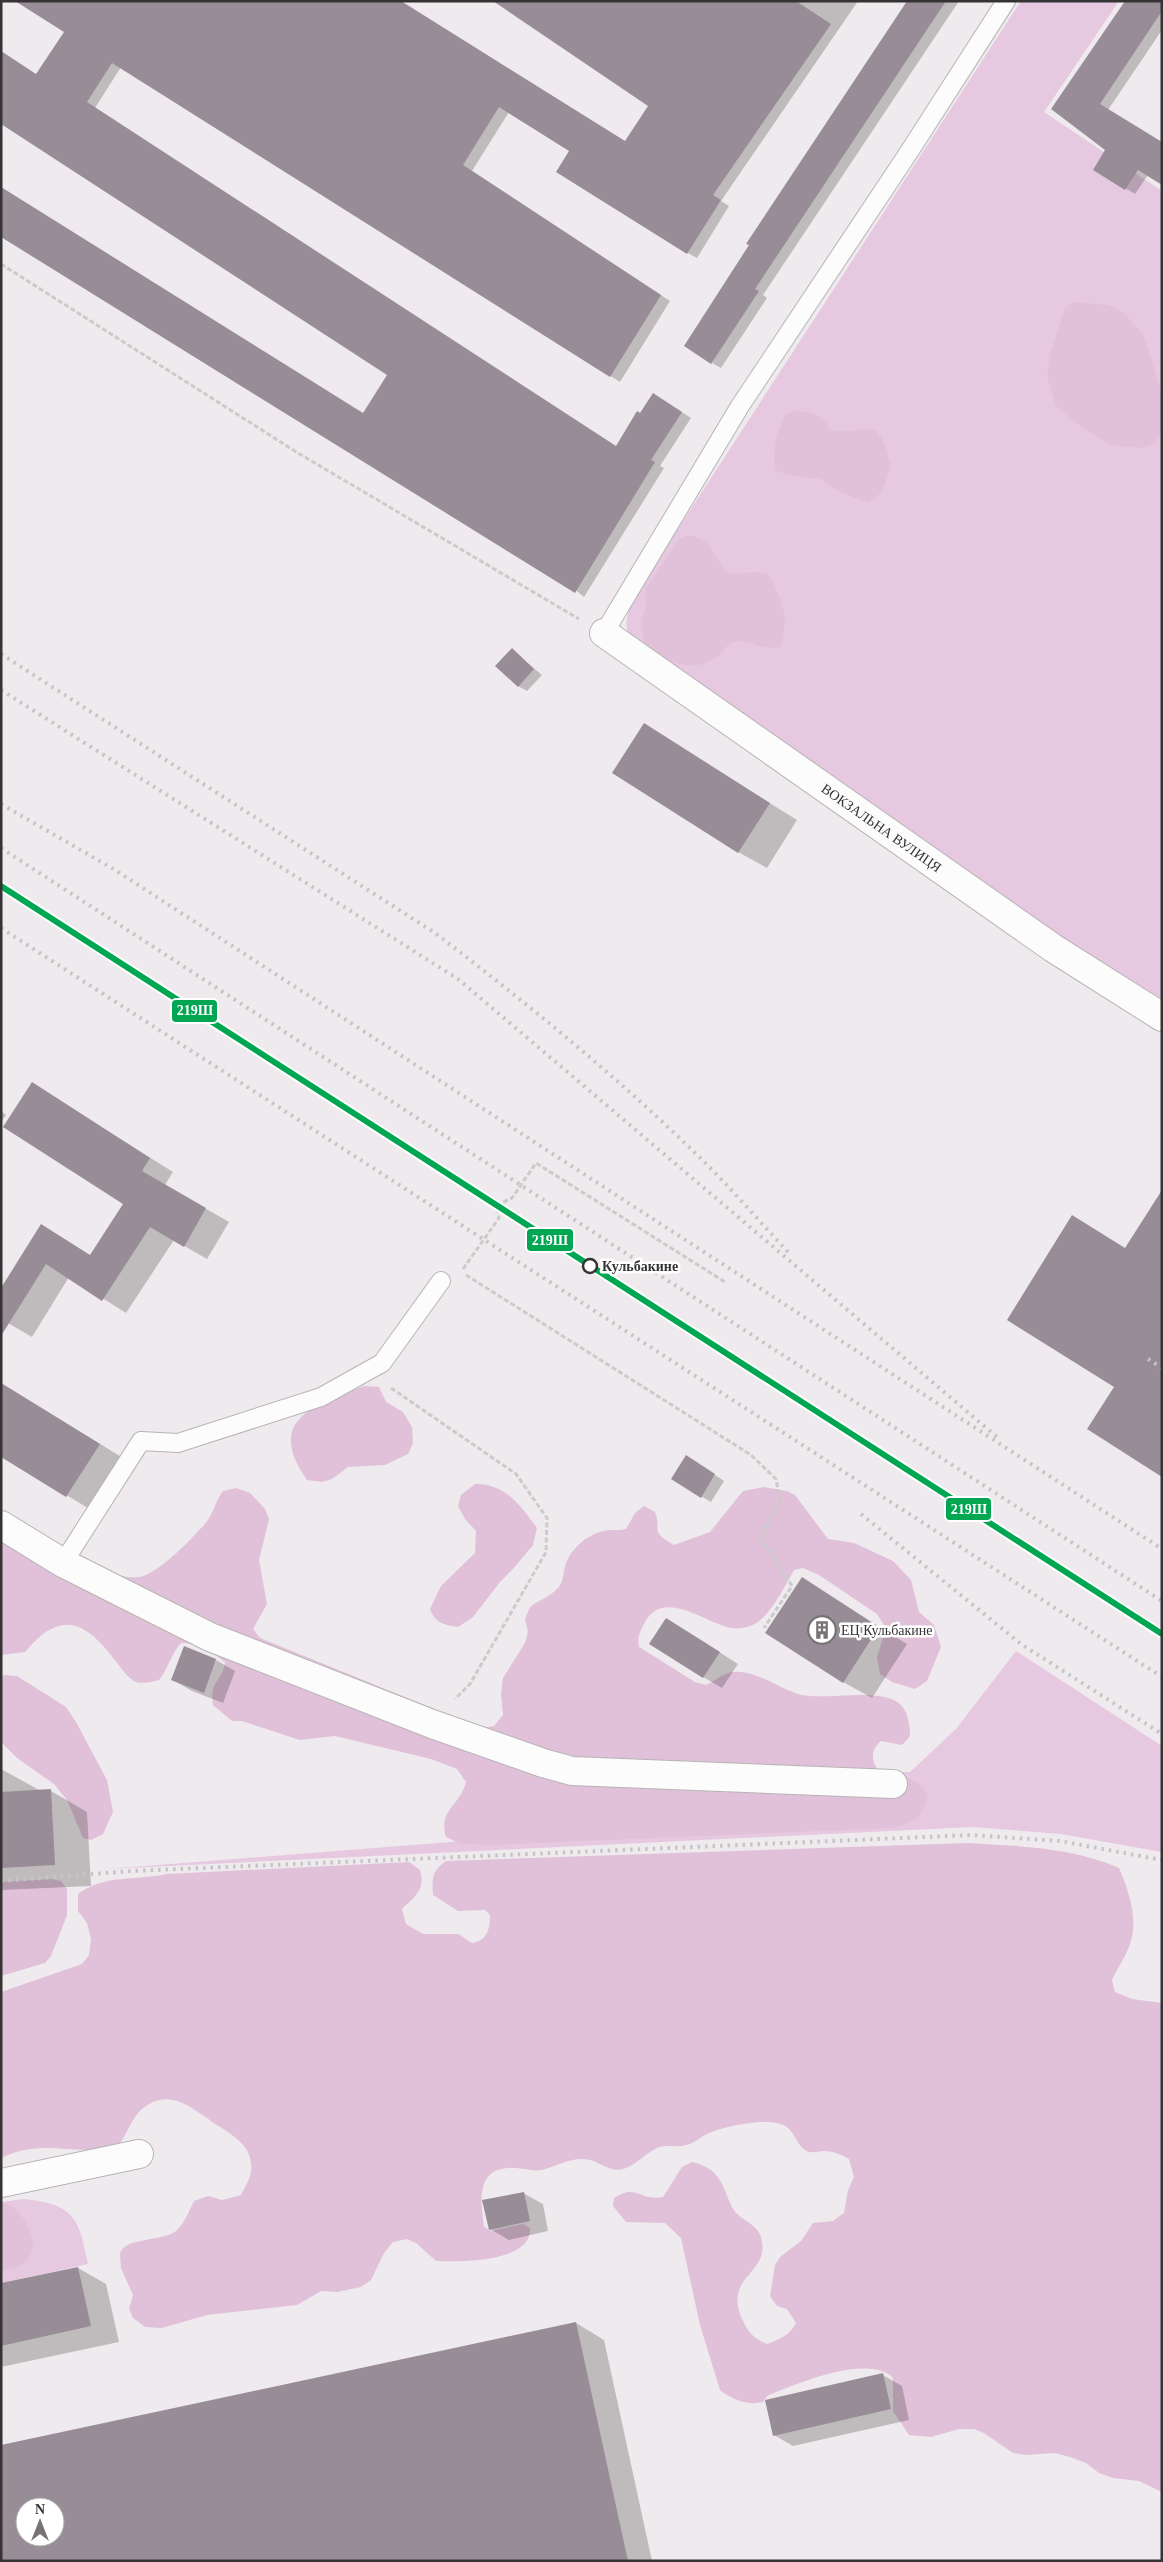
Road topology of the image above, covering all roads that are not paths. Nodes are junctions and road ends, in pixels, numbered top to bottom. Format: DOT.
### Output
graph roads {
  1 [pos="1006,1"];
  2 [pos="604,634"];
  3 [pos="1162,1017"];
  4 [pos="441,1281"];
  5 [pos="1,1525"];
  6 [pos="63,1563"];
  7 [pos="893,1784"];
  8 [pos="139,2154"];
  9 [pos="1,2183"];
  1 -- 2 [label="lane"];
  2 -- 3 [label="street, ВОКЗАЛЬНА ВУЛИЦЯ"];
  4 -- 6 [label="lane"];
  5 -- 6 [label="street"];
  6 -- 7 [label="street"];
  8 -- 9 [label="street"];
}
